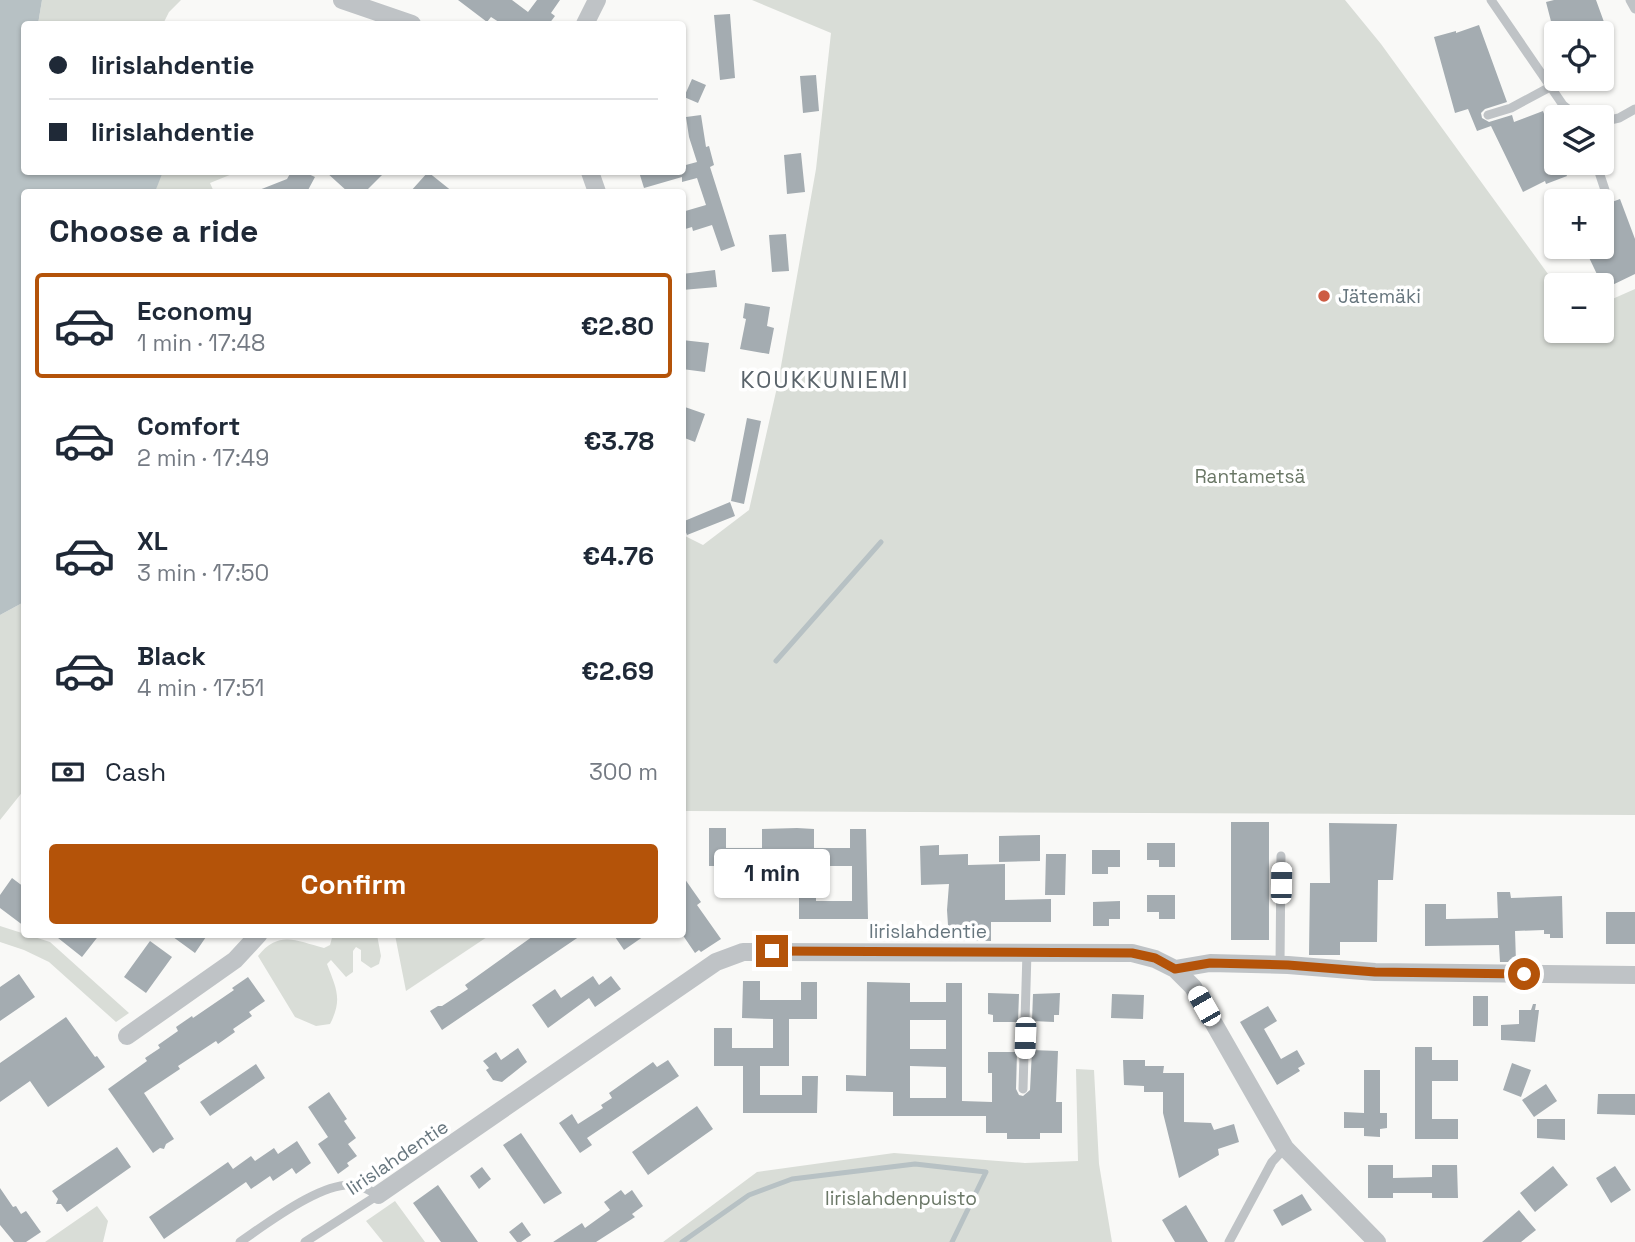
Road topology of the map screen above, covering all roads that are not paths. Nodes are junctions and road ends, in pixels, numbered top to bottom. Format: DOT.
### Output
graph roads {
  1 [pos="597,0"];
  2 [pos="1492,0"];
  3 [pos="1630,0"];
  4 [pos="348,1"];
  5 [pos="1635,9"];
  6 [pos="403,21"];
  7 [pos="586,21"];
  8 [pos="1544,78"];
  9 [pos="1544,90"];
  10 [pos="1635,109"];
  11 [pos="1488,115"];
  12 [pos="1614,119"];
  13 [pos="1282,856"];
  14 [pos="255,938"];
  15 [pos="1027,952"];
  16 [pos="1280,964"];
  17 [pos="1175,969"];
  18 [pos="1635,975"];
  19 [pos="127,1036"];
  20 [pos="1023,1089"];
  21 [pos="1285,1148"];
  22 [pos="378,1195"];
  23 [pos="240,1242"];
  24 [pos="305,1242"];
  25 [pos="1229,1242"];
  26 [pos="1377,1242"];
  1 -- 7 [label="street"];
  2 -- 8 [label="lane"];
  3 -- 5 [label="lane"];
  4 -- 6 [label="street"];
  9 -- 11 [label="lane"];
  10 -- 12 [label="lane"];
  13 -- 16 [label="lane"];
  14 -- 19 [label="street"];
  15 -- 17 [label="street, Iirislahdentie"];
  15 -- 20 [label="lane"];
  15 -- 22 [label="street, Iirislahdentie"];
  16 -- 17 [label="street"];
  16 -- 18 [label="street"];
  17 -- 21 [label="street"];
  21 -- 25 [label="lane"];
  21 -- 26 [label="street"];
  22 -- 23 [label="lane"];
  22 -- 24 [label="lane, Iirislahdentie"];
}
